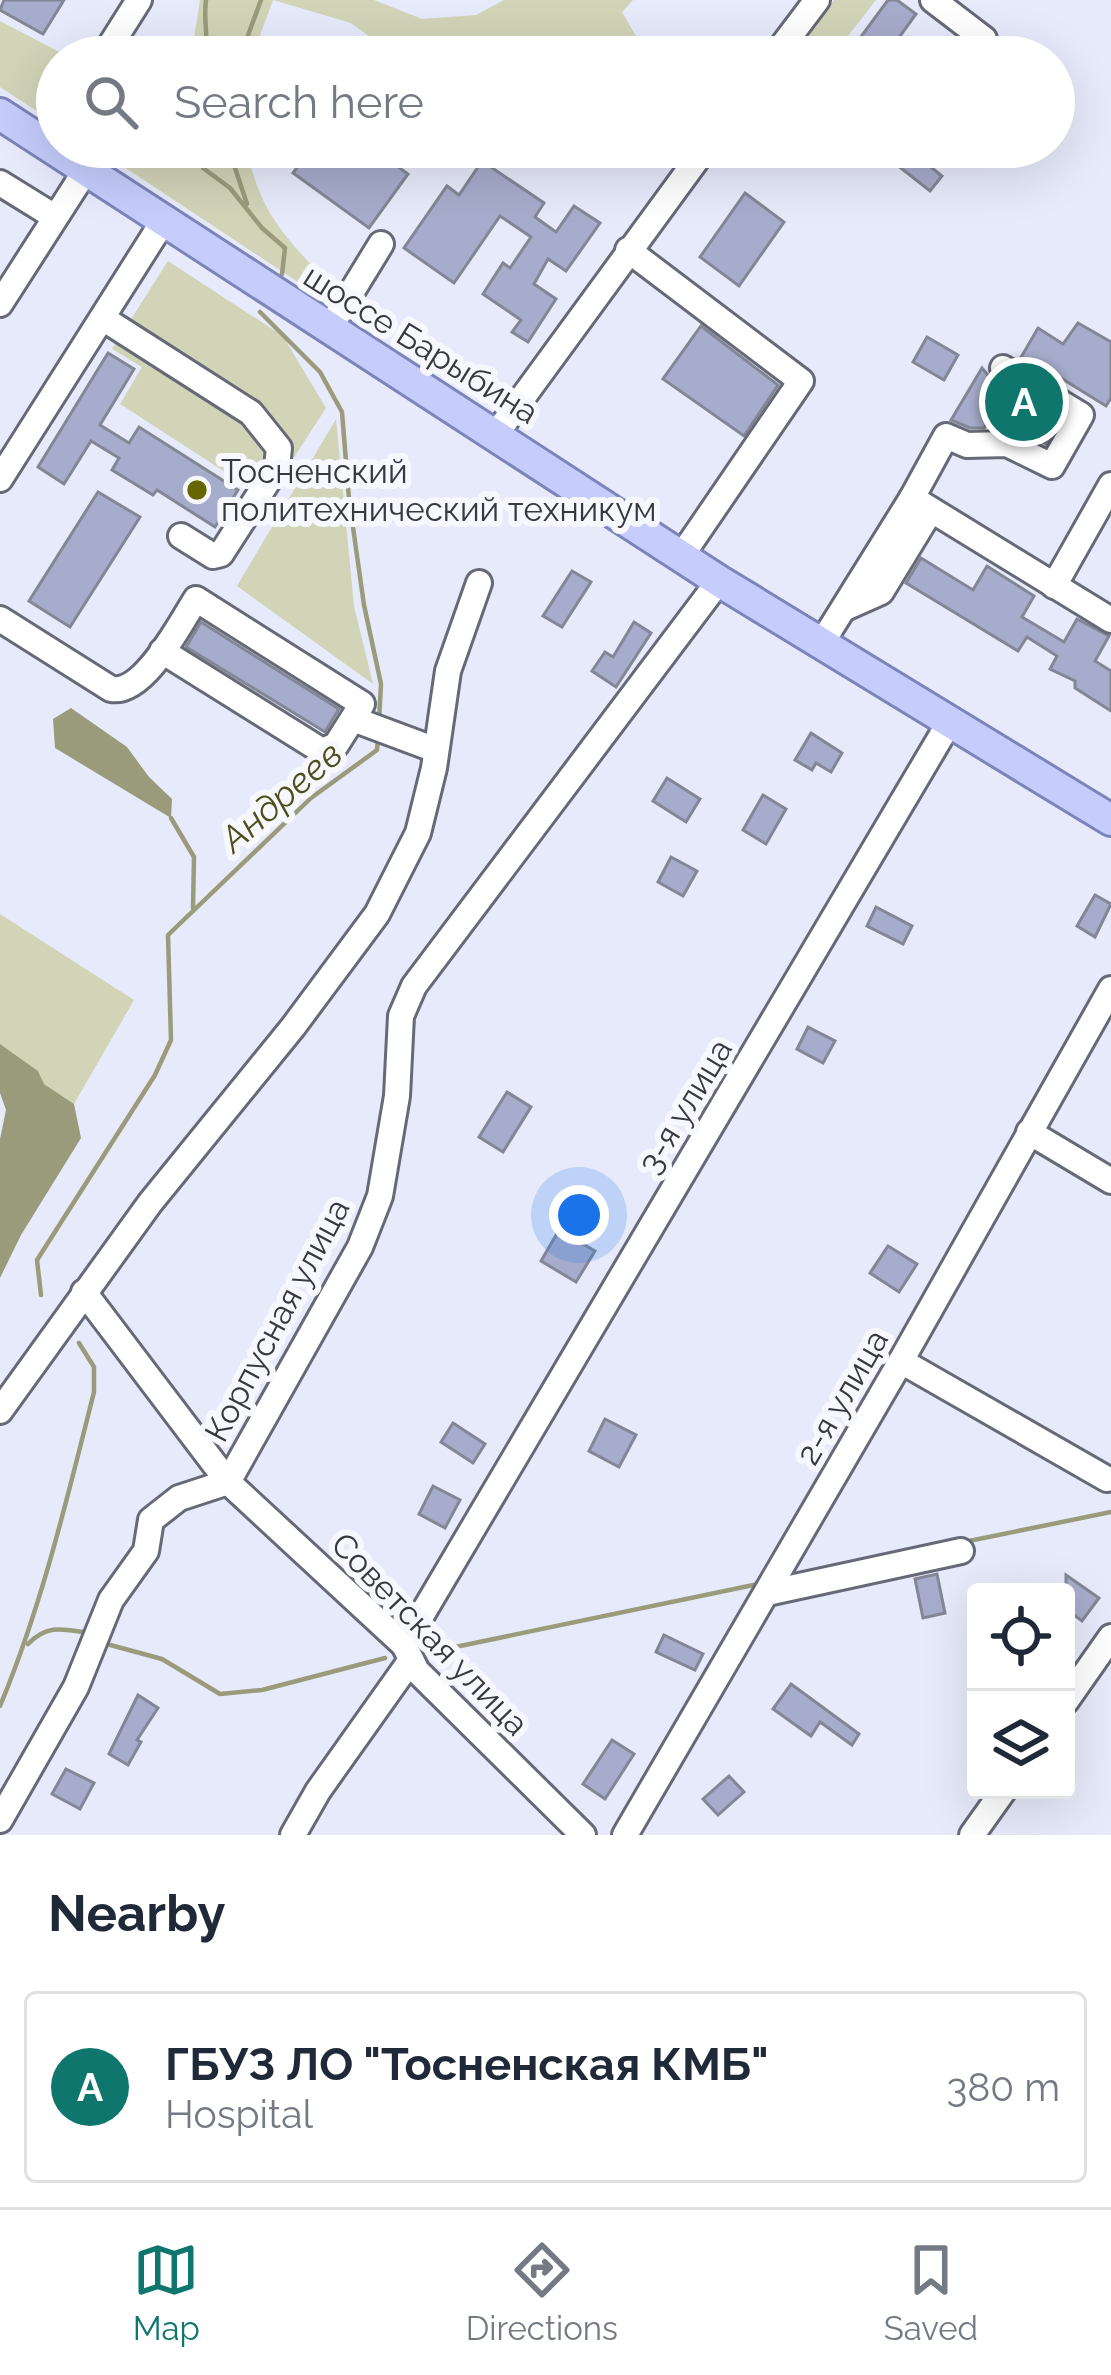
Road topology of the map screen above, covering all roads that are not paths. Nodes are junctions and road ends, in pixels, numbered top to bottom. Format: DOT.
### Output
graph roads {
  1 [pos="140,0"];
  2 [pos="817,0"];
  3 [pos="932,0"];
  4 [pos="117,36"];
  5 [pos="796,36"];
  6 [pos="980,36"];
  7 [pos="0,114"];
  8 [pos="36,135"];
  9 [pos="83,168"];
  10 [pos="690,168"];
  11 [pos="86,170"];
  12 [pos="0,183"];
  13 [pos="55,217"];
  14 [pos="164,220"];
  15 [pos="381,244"];
  16 [pos="628,250"];
  17 [pos="0,304"];
  18 [pos="104,319"];
  19 [pos="329,329"];
  20 [pos="1003,368"];
  21 [pos="496,434"];
  22 [pos="0,479"];
  23 [pos="1111,485"];
  24 [pos="922,504"];
  25 [pos="182,536"];
  26 [pos="682,555"];
  27 [pos="719,581"];
  28 [pos="478,583"];
  29 [pos="1054,586"];
  30 [pos="0,619"];
  31 [pos="1111,620"];
  32 [pos="821,644"];
  33 [pos="163,651"];
  34 [pos="353,719"];
  35 [pos="949,723"];
  36 [pos="436,750"];
  37 [pos="1111,820"];
  38 [pos="1111,988"];
  39 [pos="1029,1132"];
  40 [pos="1111,1181"];
  41 [pos="84,1292"];
  42 [pos="901,1361"];
  43 [pos="0,1412"];
  44 [pos="1107,1479"];
  45 [pos="228,1482"];
  46 [pos="961,1551"];
  47 [pos="767,1593"];
  48 [pos="1111,1637"];
  49 [pos="408,1653"];
  50 [pos="1073,1691"];
  51 [pos="998,1799"];
  52 [pos="0,1820"];
  53 [pos="292,1835"];
  54 [pos="583,1835"];
  55 [pos="625,1835"];
  56 [pos="972,1835"];
  1 -- 4 [label="street"];
  2 -- 5 [label="street"];
  3 -- 6 [label="street"];
  7 -- 8 [label="main road, шоссе Барыбина"];
  9 -- 11 [label="main road, шоссе Барыбина"];
  10 -- 16 [label="street"];
  11 -- 13 [label="street"];
  11 -- 14 [label="main road, шоссе Барыбина"];
  12 -- 13 [label="street"];
  13 -- 17 [label="street"];
  14 -- 18 [label="street"];
  14 -- 19 [label="main road, шоссе Барыбина"];
  15 -- 19 [label="street"];
  16 -- 21 [label="street"];
  16 -- 26 [label="street"];
  18 -- 22 [label="street"];
  18 -- 25 [label="street"];
  19 -- 21 [label="main road, шоссе Барыбина"];
  20 -- 24 [label="street"];
  21 -- 26 [label="main road, шоссе Барыбина"];
  23 -- 29 [label="street"];
  24 -- 29 [label="street"];
  24 -- 32 [label="street"];
  26 -- 27 [label="main road, шоссе Барыбина"];
  27 -- 32 [label="main road, шоссе Барыбина"];
  27 -- 45 [label="street, Корпусная улица"];
  28 -- 36 [label="street"];
  29 -- 31 [label="street"];
  30 -- 33 [label="street"];
  32 -- 35 [label="main road, шоссе Барыбина"];
  33 -- 34 [label="street"];
  33 -- 34 [label="street"];
  34 -- 36 [label="street"];
  35 -- 37 [label="main road, шоссе Барыбина"];
  35 -- 49 [label="street, 3-я улица"];
  36 -- 41 [label="street"];
  38 -- 39 [label="street, 2-я улица"];
  39 -- 40 [label="street"];
  39 -- 42 [label="street, 2-я улица"];
  41 -- 43 [label="street"];
  41 -- 45 [label="street, Советская улица"];
  42 -- 44 [label="street"];
  42 -- 47 [label="street, 2-я улица"];
  45 -- 49 [label="street, Советская улица"];
  45 -- 52 [label="street, Корпусная улица"];
  46 -- 47 [label="street"];
  47 -- 55 [label="street, 2-я улица"];
  48 -- 50 [label="street"];
  49 -- 53 [label="street, 3-я улица"];
  49 -- 54 [label="street, Советская улица"];
  51 -- 56 [label="street"];
}
